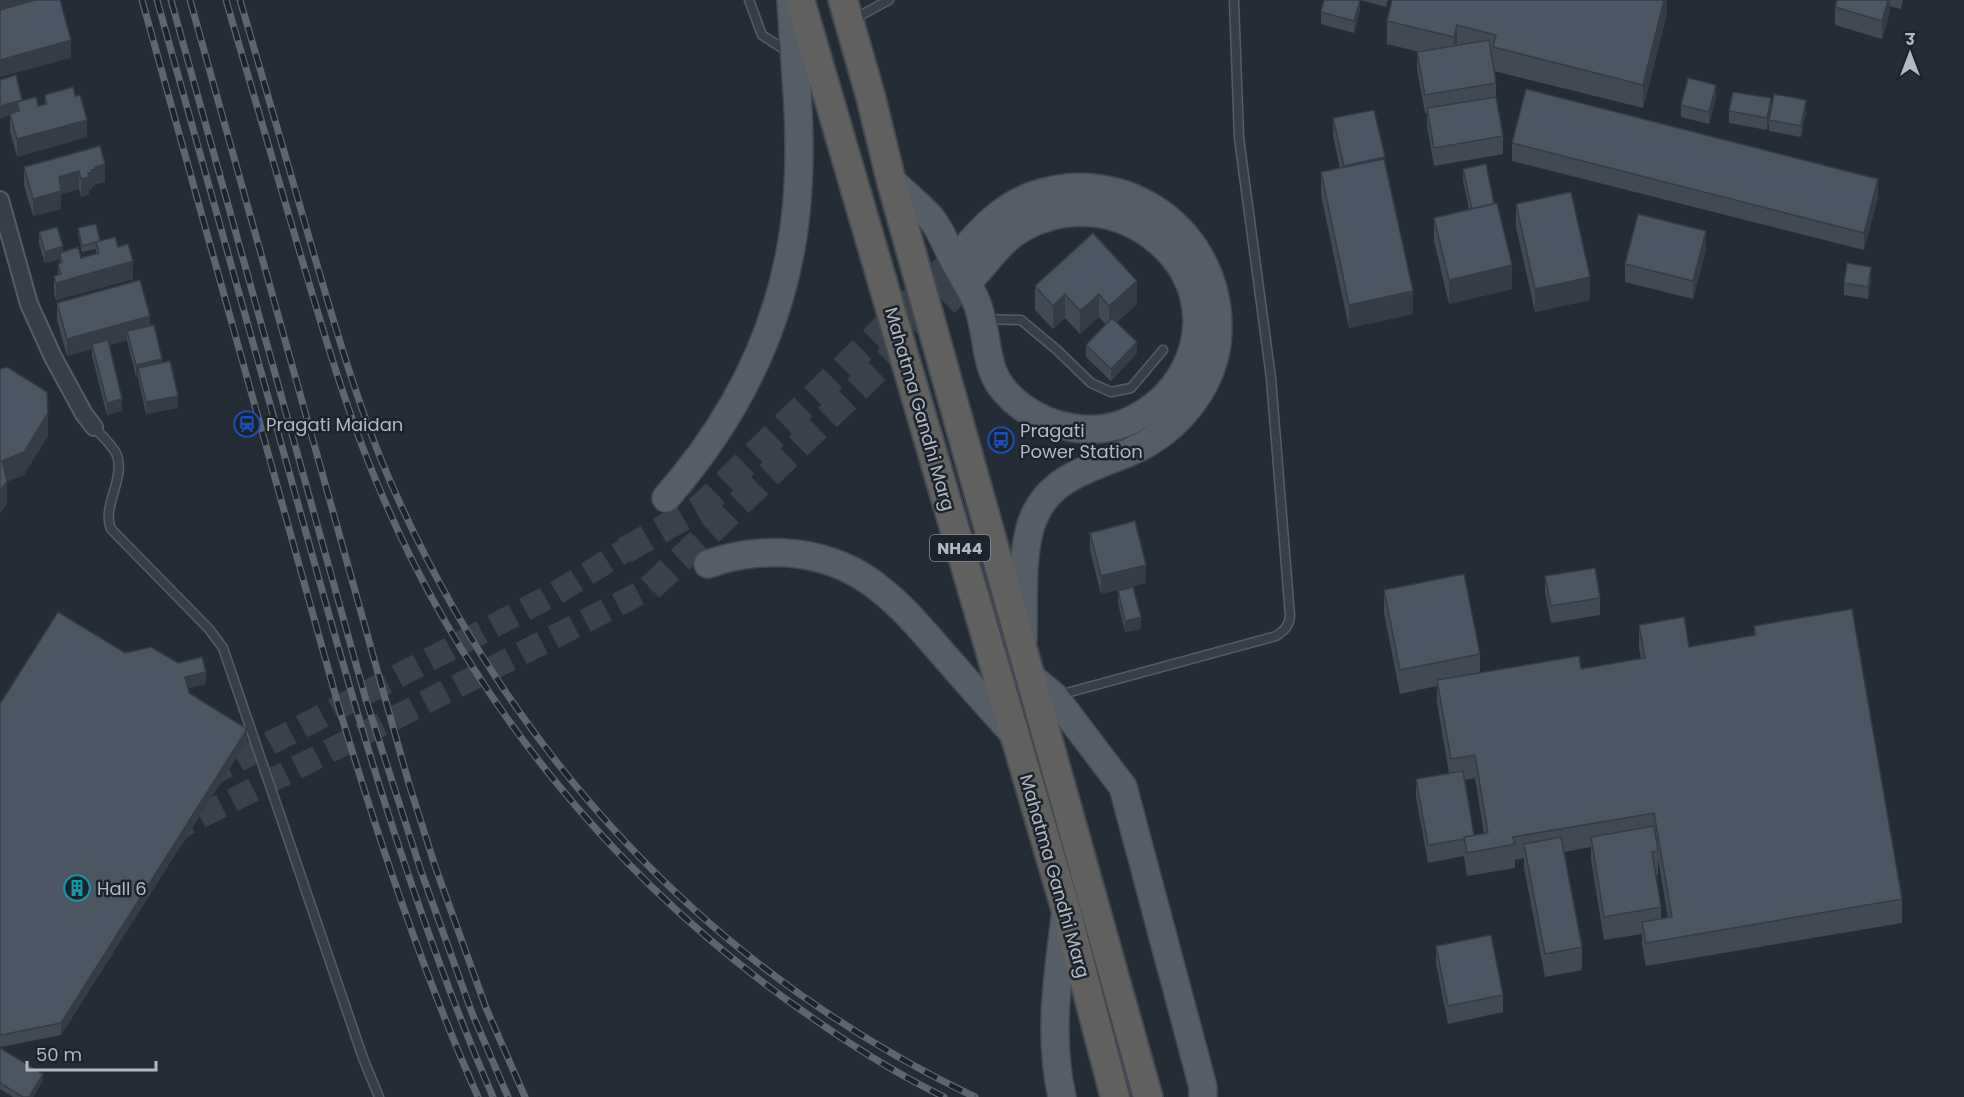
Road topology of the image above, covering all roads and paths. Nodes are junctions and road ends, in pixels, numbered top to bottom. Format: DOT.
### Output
graph roads {
  1 [pos="749,0"];
  2 [pos="791,0"];
  3 [pos="800,0"];
  4 [pos="889,0"];
  5 [pos="1234,0"];
  6 [pos="846,10"];
  7 [pos="794,55"];
  8 [pos="891,180"];
  9 [pos="0,200"];
  10 [pos="981,319"];
  11 [pos="1163,350"];
  12 [pos="94,427"];
  13 [pos="666,498"];
  14 [pos="708,564"];
  15 [pos="1023,649"];
  16 [pos="1031,677"];
  17 [pos="1054,696"];
  18 [pos="1015,735"];
  19 [pos="1066,910"];
  20 [pos="379,1097"];
  21 [pos="1062,1097"];
  22 [pos="1114,1097"];
  23 [pos="1148,1097"];
  24 [pos="1203,1097"];
  1 -- 7 [label="lane"];
  2 -- 7 [label="main road"];
  3 -- 18 [label="highway, Mahatma Gandhi Marg / NH44"];
  4 -- 6 [label="lane"];
  5 -- 17 [label="lane"];
  6 -- 8 [label="highway, Mahatma Gandhi Marg / NH44"];
  7 -- 13 [label="main road"];
  8 -- 10 [label="main road"];
  8 -- 15 [label="highway, Mahatma Gandhi Marg / NH44"];
  9 -- 12 [label="street"];
  10 -- 11 [label="lane"];
  10 -- 15 [label="main road"];
  12 -- 20 [label="lane"];
  14 -- 18 [label="main road"];
  15 -- 16 [label="highway, Mahatma Gandhi Marg / NH44"];
  16 -- 17 [label="main road"];
  16 -- 23 [label="highway, Mahatma Gandhi Marg"];
  17 -- 24 [label="main road"];
  18 -- 19 [label="highway, Mahatma Gandhi Marg / NH44"];
  19 -- 21 [label="main road"];
  19 -- 22 [label="highway, Mahatma Gandhi Marg / NH44"];
}
